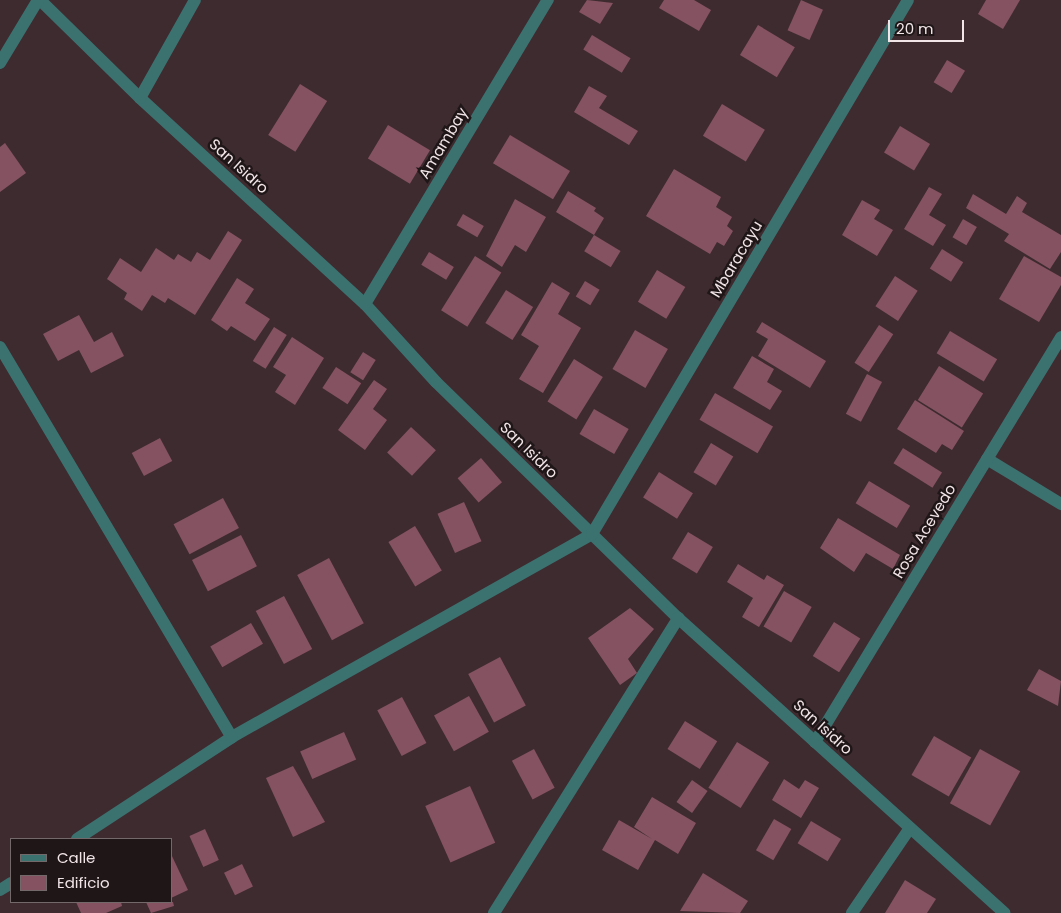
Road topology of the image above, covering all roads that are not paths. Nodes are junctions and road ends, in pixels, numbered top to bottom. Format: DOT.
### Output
graph roads {
  1 [pos="39,0"];
  2 [pos="195,0"];
  3 [pos="548,0"];
  4 [pos="908,0"];
  5 [pos="0,63"];
  6 [pos="140,98"];
  7 [pos="366,304"];
  8 [pos="1061,337"];
  9 [pos="0,346"];
  10 [pos="987,459"];
  11 [pos="1061,504"];
  12 [pos="592,534"];
  13 [pos="678,618"];
  14 [pos="232,737"];
  15 [pos="815,742"];
  16 [pos="910,828"];
  17 [pos="79,838"];
  18 [pos="494,913"];
  19 [pos="852,913"];
  20 [pos="1004,913"];
  1 -- 5 [label="street"];
  1 -- 6 [label="street, San Isidro"];
  2 -- 6 [label="street"];
  3 -- 7 [label="street, Amambay"];
  4 -- 12 [label="street, Mbaracayu"];
  6 -- 7 [label="street, San Isidro"];
  7 -- 12 [label="street, San Isidro"];
  8 -- 10 [label="street, Rosa Acevedo"];
  9 -- 14 [label="street"];
  10 -- 11 [label="street"];
  10 -- 15 [label="street, Rosa Acevedo"];
  12 -- 13 [label="street, San Isidro"];
  12 -- 14 [label="street"];
  13 -- 15 [label="street, San Isidro"];
  13 -- 18 [label="street"];
  14 -- 17 [label="street"];
  15 -- 16 [label="street, San Isidro"];
  16 -- 19 [label="street"];
  16 -- 20 [label="street, San Isidro"];
}
